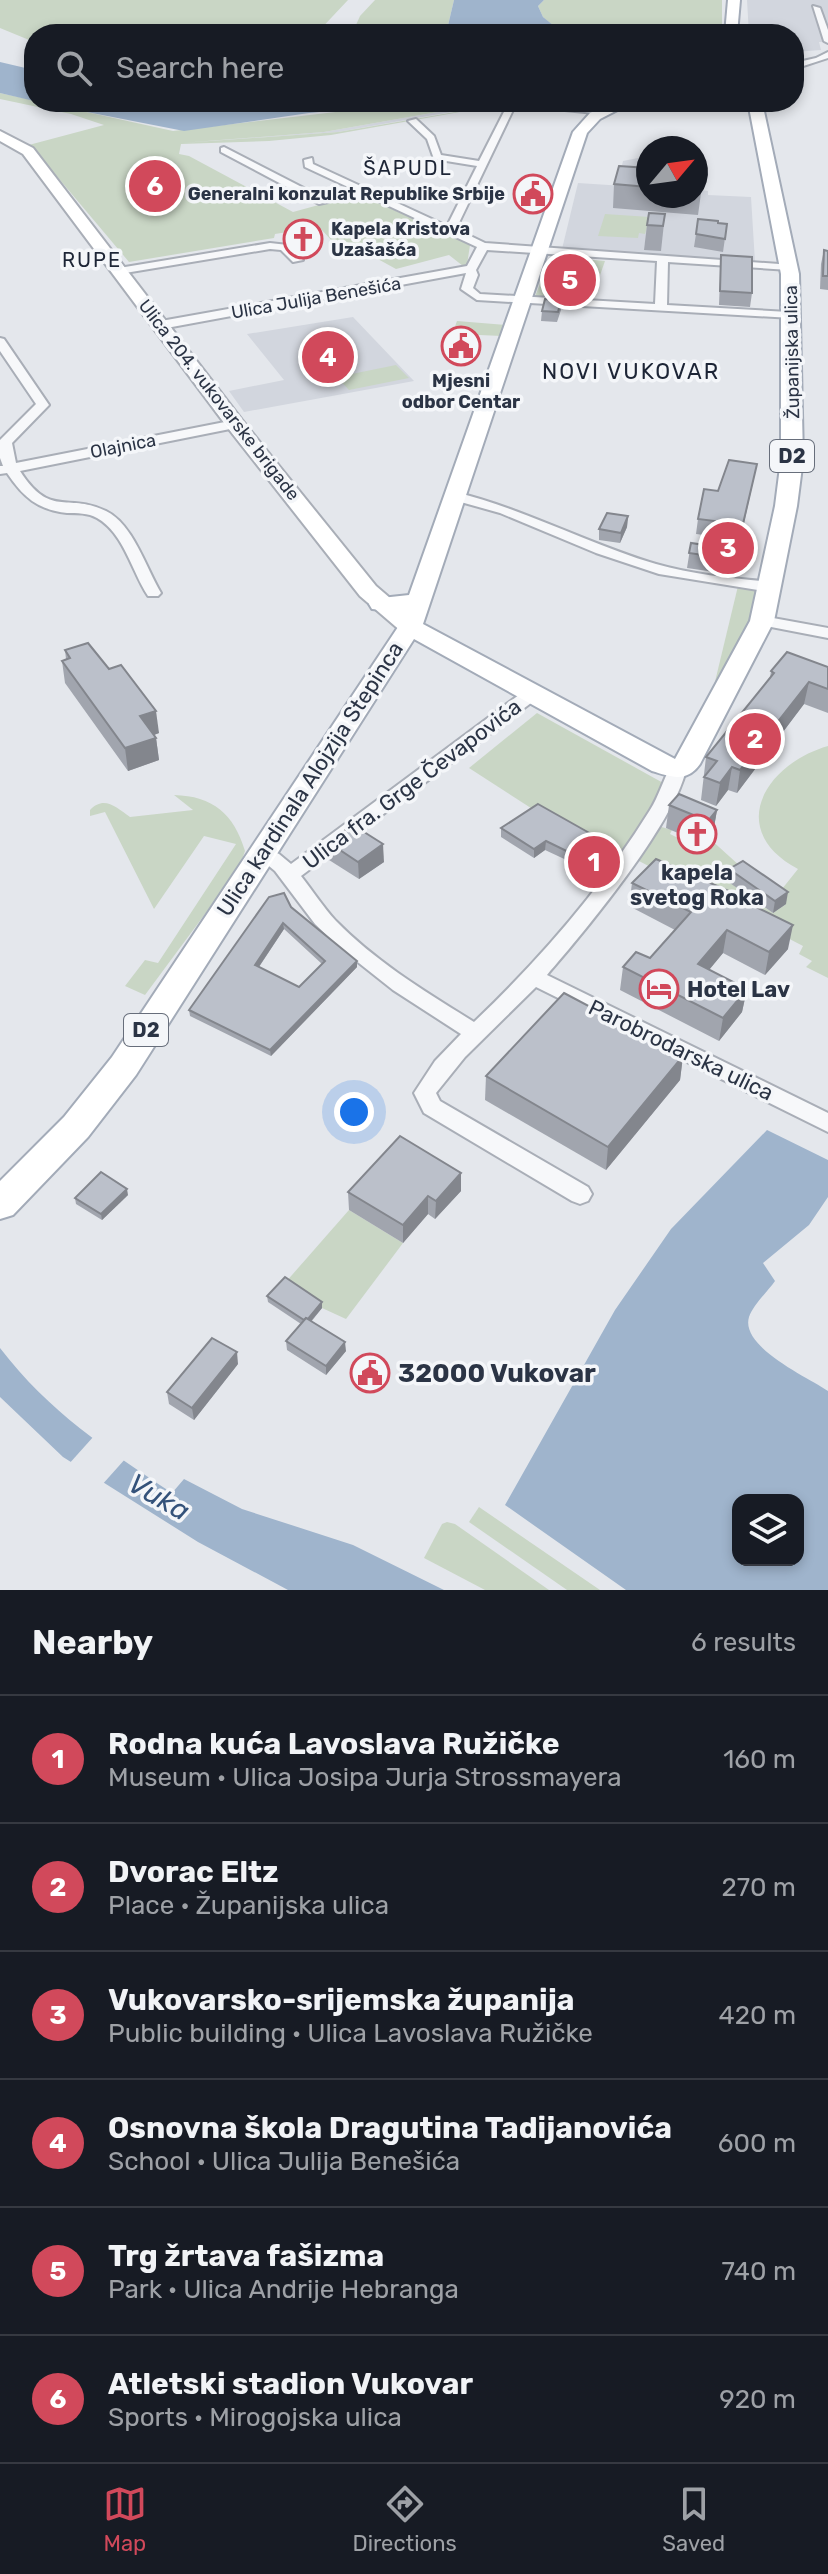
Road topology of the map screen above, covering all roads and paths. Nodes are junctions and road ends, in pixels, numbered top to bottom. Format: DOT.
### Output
graph roads {
  1 [pos="737,0"];
  2 [pos="816,8"];
  3 [pos="733,24"];
  4 [pos="741,24"];
  5 [pos="828,41"];
  6 [pos="828,54"];
  7 [pos="804,64"];
  8 [pos="508,112"];
  9 [pos="603,112"];
  10 [pos="757,112"];
  11 [pos="413,121"];
  12 [pos="0,135"];
  13 [pos="224,150"];
  14 [pos="309,160"];
  15 [pos="482,164"];
  16 [pos="327,174"];
  17 [pos="313,177"];
  18 [pos="300,180"];
  19 [pos="287,183"];
  20 [pos="323,202"];
  21 [pos="447,231"];
  22 [pos="483,246"];
  23 [pos="538,250"];
  24 [pos="663,259"];
  25 [pos="297,260"];
  26 [pos="789,267"];
  27 [pos="470,269"];
  28 [pos="119,271"];
  29 [pos="521,300"];
  30 [pos="661,308"];
  31 [pos="788,316"];
  32 [pos="161,325"];
  33 [pos="0,342"];
  34 [pos="235,424"];
  35 [pos="5,469"];
  36 [pos="455,496"];
  37 [pos="771,587"];
  38 [pos="153,593"];
  39 [pos="381,604"];
  40 [pos="415,613"];
  41 [pos="762,621"];
  42 [pos="828,633"];
  43 [pos="533,693"];
  44 [pos="677,770"];
  45 [pos="261,852"];
  46 [pos="290,875"];
  47 [pos="534,977"];
  48 [pos="476,1033"];
  49 [pos="828,1123"];
  50 [pos="580,1194"];
  51 [pos="0,1204"];
  1 -- 3 [label="main road"];
  1 -- 4 [label="main road"];
  2 -- 5 [label="street"];
  6 -- 7 [label="street"];
  8 -- 15 [label="street"];
  9 -- 23 [label="main road, D2"];
  10 -- 26 [label="main road, Županijska ulica / D2"];
  11 -- 15 [label="street"];
  12 -- 28 [label="street, Ulica 204. vukovarske brigade"];
  13 -- 19 [label="street"];
  14 -- 16 [label="street"];
  15 -- 21 [label="street"];
  16 -- 17 [label="street"];
  16 -- 21 [label="street"];
  18 -- 19 [label="street"];
  19 -- 20 [label="street"];
  21 -- 22 [label="street"];
  22 -- 23 [label="street"];
  22 -- 27 [label="street"];
  23 -- 24 [label="street"];
  23 -- 29 [label="main road, D2"];
  24 -- 26 [label="street"];
  24 -- 30 [label="street"];
  25 -- 28 [label="street"];
  26 -- 31 [label="main road, Županijska ulica / D2"];
  27 -- 29 [label="street"];
  27 -- 32 [label="street, Ulica Julija Benešića"];
  28 -- 32 [label="street, Ulica 204. vukovarske brigade"];
  29 -- 30 [label="street"];
  29 -- 36 [label="main road, Ulica kardinala Alojzija Stepinca / D2"];
  30 -- 31 [label="street"];
  31 -- 37 [label="main road, Županijska ulica / D2"];
  32 -- 34 [label="street, Ulica 204. vukovarske brigade"];
  33 -- 35 [label="street"];
  34 -- 35 [label="street, Olajnica"];
  34 -- 39 [label="street, Ulica 204. vukovarske brigade"];
  35 -- 38 [label="street"];
  36 -- 37 [label="street"];
  36 -- 40 [label="main road, Ulica kardinala Alojzija Stepinca / D2"];
  37 -- 41 [label="main road, Županijska ulica / D2"];
  39 -- 40 [label="main road"];
  40 -- 43 [label="main road"];
  40 -- 45 [label="main road, Ulica kardinala Alojzija Stepinca / D2"];
  41 -- 42 [label="street"];
  41 -- 44 [label="main road, Županijska ulica / D2"];
  43 -- 44 [label="main road"];
  43 -- 46 [label="street, Ulica fra. Grge Čevapovića"];
  44 -- 47 [label="street"];
  45 -- 46 [label="street"];
  45 -- 51 [label="main road, Ulica kardinala Alojzija Stepinca / D2"];
  46 -- 48 [label="street"];
  47 -- 48 [label="street"];
  47 -- 49 [label="street, Parobrodarska ulica"];
  48 -- 50 [label="street"];
}
